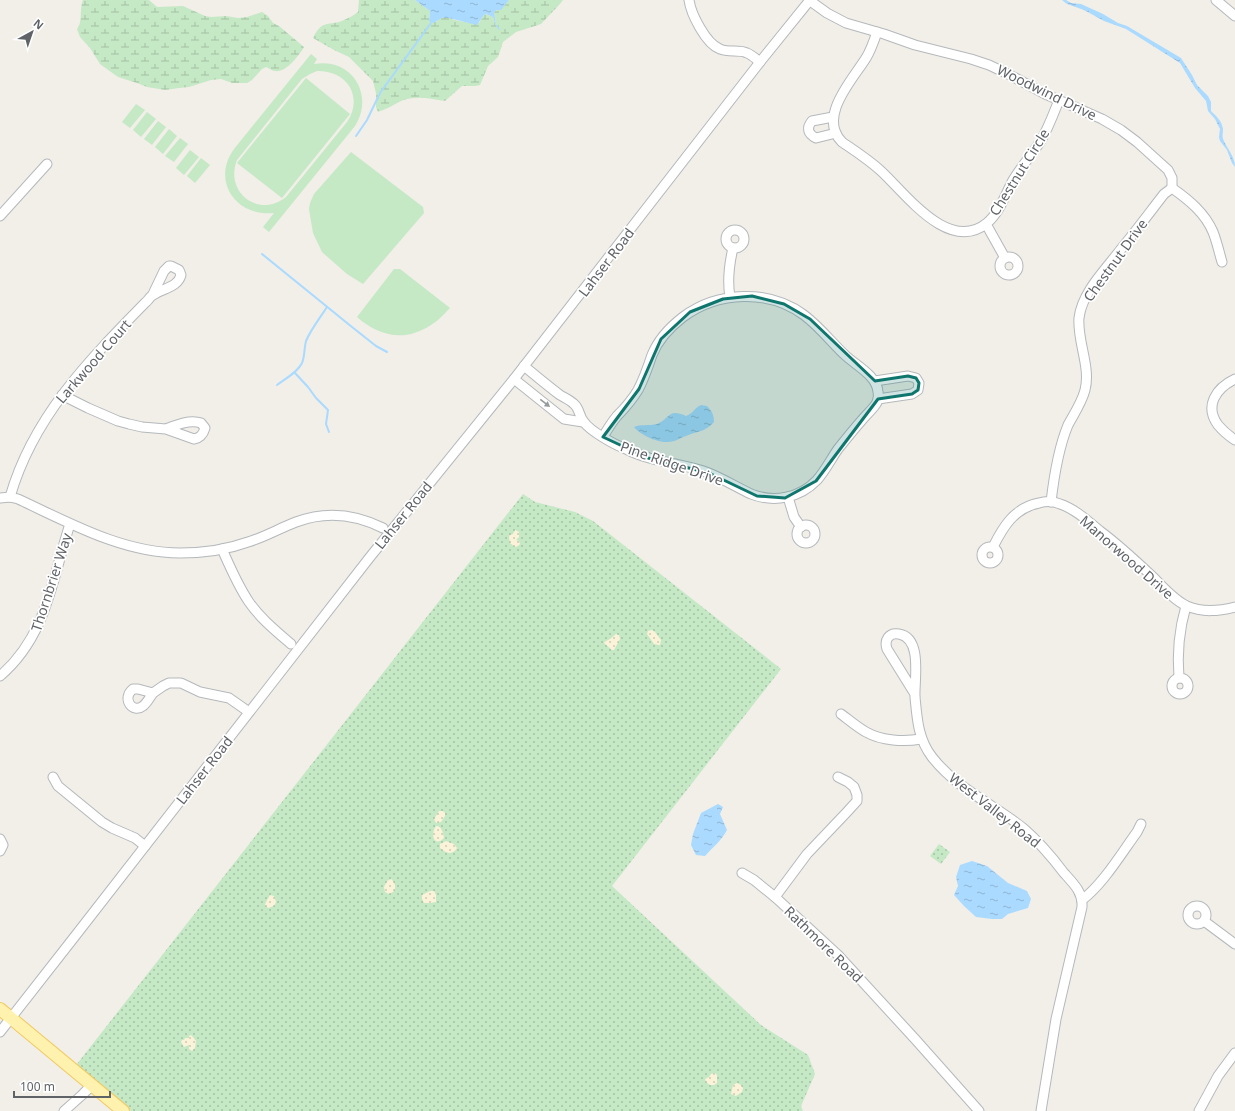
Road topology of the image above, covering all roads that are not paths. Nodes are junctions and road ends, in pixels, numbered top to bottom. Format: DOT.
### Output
graph roads {
  1 [pos="689,0"];
  2 [pos="809,0"];
  3 [pos="1216,0"];
  4 [pos="1235,16"];
  5 [pos="877,32"];
  6 [pos="760,62"];
  7 [pos="1059,100"];
  8 [pos="833,117"];
  9 [pos="836,134"];
  10 [pos="47,164"];
  11 [pos="1172,188"];
  12 [pos="0,216"];
  13 [pos="986,224"];
  14 [pos="733,248"];
  15 [pos="1005,258"];
  16 [pos="1222,262"];
  17 [pos="153,294"];
  18 [pos="730,297"];
  19 [pos="524,366"];
  20 [pos="514,379"];
  21 [pos="1235,379"];
  22 [pos="875,381"];
  23 [pos="62,395"];
  24 [pos="878,399"];
  25 [pos="584,422"];
  26 [pos="166,429"];
  27 [pos="603,437"];
  28 [pos="1235,440"];
  29 [pos="10,497"];
  30 [pos="788,497"];
  31 [pos="0,498"];
  32 [pos="1051,502"];
  33 [pos="70,524"];
  34 [pos="801,527"];
  35 [pos="383,528"];
  36 [pos="993,547"];
  37 [pos="222,549"];
  38 [pos="1186,606"];
  39 [pos="1235,607"];
  40 [pos="290,644"];
  41 [pos="0,676"];
  42 [pos="1179,678"];
  43 [pos="153,693"];
  44 [pos="915,694"];
  45 [pos="249,712"];
  46 [pos="841,714"];
  47 [pos="921,739"];
  48 [pos="53,777"];
  49 [pos="838,778"];
  50 [pos="1141,824"];
  51 [pos="0,839"];
  52 [pos="145,846"];
  53 [pos="0,851"];
  54 [pos="742,873"];
  55 [pos="775,897"];
  56 [pos="1082,900"];
  57 [pos="1204,921"];
  58 [pos="1235,944"];
  59 [pos="0,1009"];
  60 [pos="11,1018"];
  61 [pos="0,1032"];
  62 [pos="1235,1053"];
  63 [pos="92,1085"];
  64 [pos="64,1111"];
  65 [pos="123,1111"];
  66 [pos="979,1111"];
  67 [pos="1041,1111"];
  68 [pos="1199,1111"];
  1 -- 6 [label="street"];
  2 -- 5 [label="street, Woodwind Drive"];
  2 -- 6 [label="street, Lahser Road"];
  3 -- 4 [label="street"];
  5 -- 7 [label="street, Woodwind Drive"];
  5 -- 8 [label="street"];
  6 -- 19 [label="street, Lahser Road"];
  7 -- 11 [label="street, Woodwind Drive"];
  7 -- 13 [label="street, Chestnut Circle"];
  8 -- 9 [label="street"];
  8 -- 9 [label="street"];
  9 -- 13 [label="street, Chestnut Circle"];
  10 -- 12 [label="street"];
  11 -- 16 [label="street"];
  11 -- 32 [label="street, Chestnut Drive"];
  13 -- 15 [label="street"];
  14 -- 18 [label="street"];
  17 -- 23 [label="street, Larkwood Court"];
  18 -- 22 [label="street, Pine Ridge Drive"];
  18 -- 27 [label="street, Pine Ridge Drive"];
  19 -- 20 [label="street, Lahser Road"];
  19 -- 25 [label="street, Pine Ridge Drive"];
  20 -- 25 [label="street, Pine Ridge Drive, one-way"];
  20 -- 45 [label="street, Lahser Road"];
  21 -- 28 [label="street"];
  22 -- 24 [label="street"];
  22 -- 24 [label="street"];
  23 -- 26 [label="street"];
  23 -- 29 [label="street, Larkwood Court"];
  24 -- 30 [label="street, Pine Ridge Drive"];
  25 -- 27 [label="street, Pine Ridge Drive"];
  27 -- 30 [label="street, Pine Ridge Drive"];
  29 -- 31 [label="street"];
  29 -- 33 [label="street"];
  30 -- 34 [label="street"];
  32 -- 36 [label="street, Manorwood Drive"];
  32 -- 38 [label="street, Manorwood Drive"];
  33 -- 37 [label="street"];
  33 -- 41 [label="street, Thornbrier Way"];
  35 -- 37 [label="street"];
  37 -- 40 [label="street"];
  38 -- 39 [label="street, Manorwood Drive"];
  38 -- 42 [label="street"];
  43 -- 45 [label="street"];
  44 -- 44 [label="street, West Valley Road"];
  44 -- 47 [label="street, West Valley Road"];
  45 -- 52 [label="street, Lahser Road"];
  46 -- 47 [label="street"];
  47 -- 56 [label="street, West Valley Road"];
  48 -- 52 [label="street"];
  49 -- 55 [label="street, Rathmore Road"];
  50 -- 56 [label="street"];
  51 -- 53 [label="street"];
  52 -- 60 [label="street, Lahser Road"];
  54 -- 55 [label="street"];
  55 -- 66 [label="street, Rathmore Road"];
  56 -- 67 [label="street"];
  57 -- 58 [label="street"];
  59 -- 60 [label="main road"];
  60 -- 61 [label="street, Lahser Road"];
  60 -- 63 [label="main road"];
  62 -- 68 [label="street"];
  63 -- 64 [label="street"];
  63 -- 65 [label="main road"];
}
